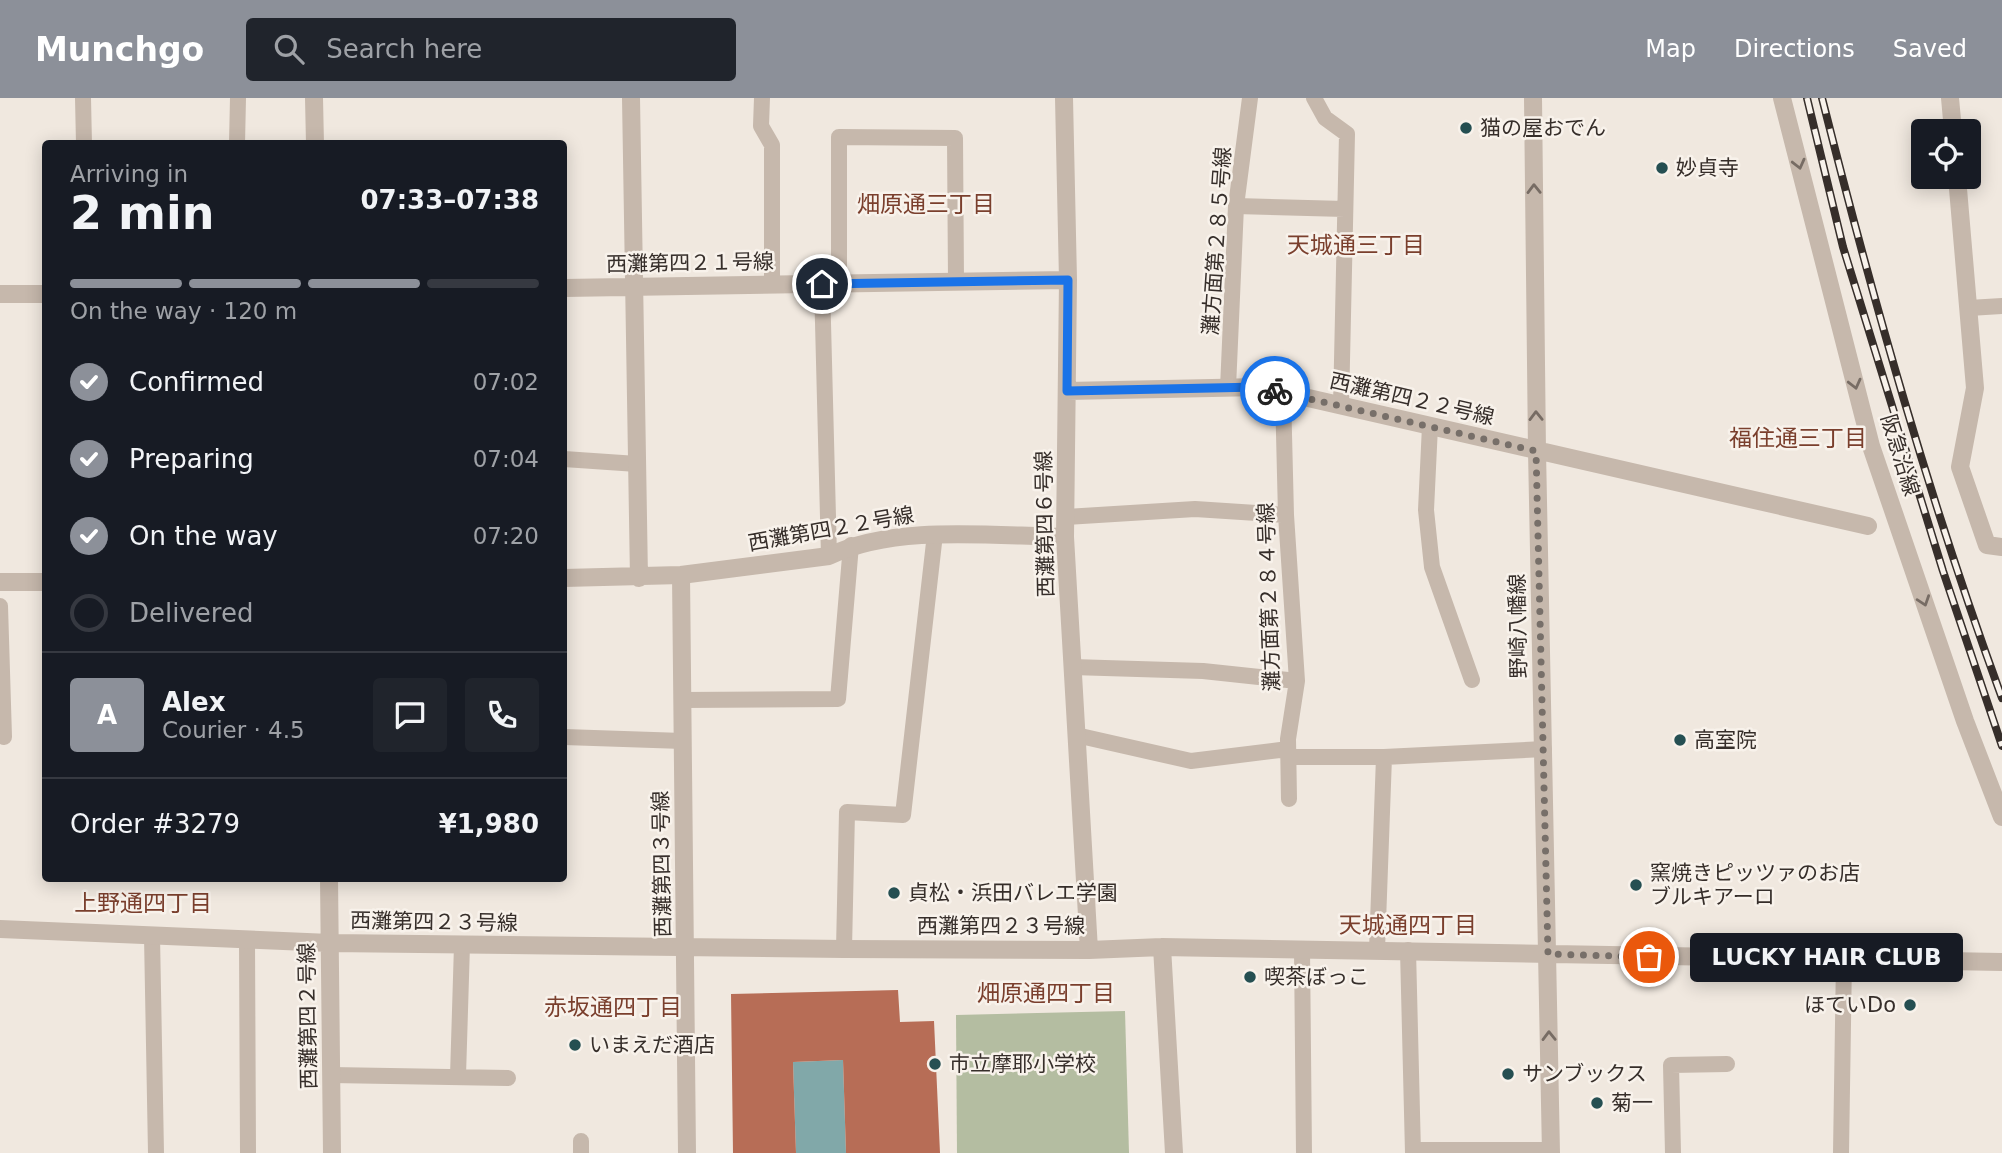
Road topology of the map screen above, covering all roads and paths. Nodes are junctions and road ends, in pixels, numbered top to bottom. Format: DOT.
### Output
graph roads {
  1 [pos="83,98"];
  2 [pos="238,98"];
  3 [pos="314,98"];
  4 [pos="631,98"];
  5 [pos="762,98"];
  6 [pos="1064,98"];
  7 [pos="1250,98"];
  8 [pos="1314,98"];
  9 [pos="1533,98"];
  10 [pos="1782,98"];
  11 [pos="1950,98"];
  12 [pos="1952,119"];
  13 [pos="84,140"];
  14 [pos="237,140"];
  15 [pos="315,140"];
  16 [pos="1958,189"];
  17 [pos="1236,206"];
  18 [pos="1345,209"];
  19 [pos="1068,280"];
  20 [pos="956,281"];
  21 [pos="831,283"];
  22 [pos="772,284"];
  23 [pos="634,286"];
  24 [pos="567,288"];
  25 [pos="0,294"];
  26 [pos="42,294"];
  27 [pos="2002,306"];
  28 [pos="1969,308"];
  29 [pos="1228,388"];
  30 [pos="1067,391"];
  31 [pos="1283,393"];
  32 [pos="1341,406"];
  33 [pos="1430,426"];
  34 [pos="1536,451"];
  35 [pos="567,458"];
  36 [pos="637,464"];
  37 [pos="1286,514"];
  38 [pos="1066,517"];
  39 [pos="1868,526"];
  40 [pos="934,534"];
  41 [pos="1065,537"];
  42 [pos="851,545"];
  43 [pos="2002,547"];
  44 [pos="829,556"];
  45 [pos="681,575"];
  46 [pos="567,578"];
  47 [pos="639,578"];
  48 [pos="0,582"];
  49 [pos="42,582"];
  50 [pos="0,606"];
  51 [pos="1072,667"];
  52 [pos="1472,680"];
  53 [pos="1297,681"];
  54 [pos="683,700"];
  55 [pos="1076,735"];
  56 [pos="4,737"];
  57 [pos="567,737"];
  58 [pos="683,741"];
  59 [pos="1544,750"];
  60 [pos="1288,753"];
  61 [pos="1384,757"];
  62 [pos="1289,799"];
  63 [pos="2002,817"];
  64 [pos="329,882"];
  65 [pos="0,929"];
  66 [pos="152,936"];
  67 [pos="247,940"];
  68 [pos="330,943"];
  69 [pos="462,945"];
  70 [pos="1162,947"];
  71 [pos="686,948"];
  72 [pos="845,949"];
  73 [pos="1302,949"];
  74 [pos="1089,950"];
  75 [pos="1377,950"];
  76 [pos="1408,950"];
  77 [pos="1548,954"];
  78 [pos="1844,959"];
  79 [pos="2002,962"];
  80 [pos="1727,1064"];
  81 [pos="331,1075"];
  82 [pos="458,1076"];
  83 [pos="508,1078"];
  84 [pos="1413,1151"];
  85 [pos="1551,1152"];
  86 [pos="156,1153"];
  87 [pos="248,1153"];
  88 [pos="332,1153"];
  89 [pos="687,1153"];
  90 [pos="1174,1153"];
  91 [pos="1304,1153"];
  92 [pos="1672,1153"];
  93 [pos="1841,1153"];
  1 -- 13 [label="lane"];
  2 -- 14 [label="lane"];
  3 -- 15 [label="street"];
  4 -- 23 [label="street"];
  5 -- 22 [label="lane"];
  6 -- 19 [label="street, 西灘第四６号線"];
  7 -- 17 [label="lane, 灘方面第２８５号線"];
  8 -- 18 [label="lane"];
  34 -- 9 [label="street, 野崎八幡線, one-way"];
  10 -- 63 [label="street, 阪急沿線, one-way"];
  11 -- 12 [label="street"];
  16 -- 28 [label="street"];
  17 -- 18 [label="lane"];
  17 -- 29 [label="lane, 灘方面第２８５号線"];
  18 -- 32 [label="lane"];
  19 -- 20 [label="street, 西灘第四２１号線"];
  19 -- 30 [label="street, 西灘第四６号線"];
  20 -- 21 [label="street, 西灘第四２１号線"];
  20 -- 21 [label="lane"];
  21 -- 22 [label="street, 西灘第四２１号線"];
  21 -- 44 [label="lane"];
  22 -- 23 [label="street, 西灘第四２１号線"];
  23 -- 24 [label="street, 西灘第四２１号線"];
  23 -- 36 [label="street"];
  25 -- 26 [label="street"];
  27 -- 28 [label="lane"];
  28 -- 43 [label="street"];
  29 -- 30 [label="street, 西灘第四２２号線"];
  29 -- 31 [label="street, 西灘第四２２号線"];
  30 -- 38 [label="street, 西灘第四６号線"];
  31 -- 32 [label="street, 西灘第四２２号線"];
  31 -- 37 [label="lane, 灘方面第２８４号線"];
  32 -- 33 [label="street, 西灘第四２２号線"];
  33 -- 34 [label="street, 西灘第四２２号線"];
  33 -- 52 [label="lane"];
  34 -- 39 [label="street, 西灘第四２２号線"];
  34 -- 59 [label="street, 野崎八幡線"];
  35 -- 36 [label="lane"];
  36 -- 47 [label="street"];
  37 -- 38 [label="lane"];
  37 -- 53 [label="lane, 灘方面第２８４号線"];
  38 -- 41 [label="street, 西灘第四６号線"];
  40 -- 41 [label="street, 西灘第四２２号線"];
  40 -- 42 [label="street, 西灘第四２２号線"];
  40 -- 72 [label="lane"];
  41 -- 51 [label="street, 西灘第四６号線"];
  42 -- 44 [label="street, 西灘第四２２号線"];
  42 -- 54 [label="lane"];
  44 -- 45 [label="street, 西灘第四２２号線"];
  45 -- 47 [label="street, 西灘第四２２号線"];
  45 -- 54 [label="street, 西灘第四３号線"];
  46 -- 47 [label="street, 西灘第四２２号線"];
  48 -- 49 [label="street"];
  50 -- 56 [label="lane"];
  51 -- 53 [label="lane"];
  51 -- 55 [label="street, 西灘第四６号線"];
  53 -- 60 [label="lane, 灘方面第２８４号線"];
  54 -- 58 [label="street, 西灘第四３号線"];
  55 -- 60 [label="lane"];
  55 -- 74 [label="street, 西灘第四６号線"];
  57 -- 58 [label="lane"];
  58 -- 71 [label="street, 西灘第四３号線"];
  59 -- 61 [label="lane"];
  59 -- 77 [label="street, 野崎八幡線"];
  60 -- 61 [label="lane"];
  60 -- 62 [label="lane, 灘方面第２８４号線"];
  61 -- 75 [label="lane"];
  64 -- 68 [label="street, 西灘第四２号線"];
  65 -- 66 [label="street, 西灘第四２３号線"];
  66 -- 67 [label="street, 西灘第四２３号線"];
  66 -- 86 [label="lane"];
  67 -- 68 [label="street, 西灘第四２３号線"];
  67 -- 87 [label="lane"];
  68 -- 69 [label="street, 西灘第四２３号線"];
  68 -- 81 [label="street, 西灘第四２号線"];
  69 -- 71 [label="street, 西灘第四２３号線"];
  69 -- 82 [label="lane"];
  70 -- 73 [label="street, 西灘第四２３号線"];
  70 -- 74 [label="street, 西灘第四２３号線"];
  70 -- 90 [label="street"];
  71 -- 72 [label="street, 西灘第四２３号線"];
  71 -- 89 [label="street, 西灘第四３号線"];
  72 -- 74 [label="street, 西灘第四２３号線"];
  73 -- 75 [label="street, 西灘第四２３号線"];
  73 -- 91 [label="lane"];
  75 -- 76 [label="street, 西灘第四２３号線"];
  76 -- 77 [label="street, 西灘第四２３号線"];
  76 -- 84 [label="lane"];
  77 -- 78 [label="street, 西灘第四２３号線"];
  85 -- 77 [label="street, 野崎八幡線, one-way"];
  78 -- 79 [label="street, 西灘第四２３号線"];
  78 -- 93 [label="lane"];
  80 -- 92 [label="lane"];
  81 -- 82 [label="lane"];
  81 -- 88 [label="street, 西灘第四２号線"];
  82 -- 83 [label="lane"];
  84 -- 85 [label="lane"];
}
